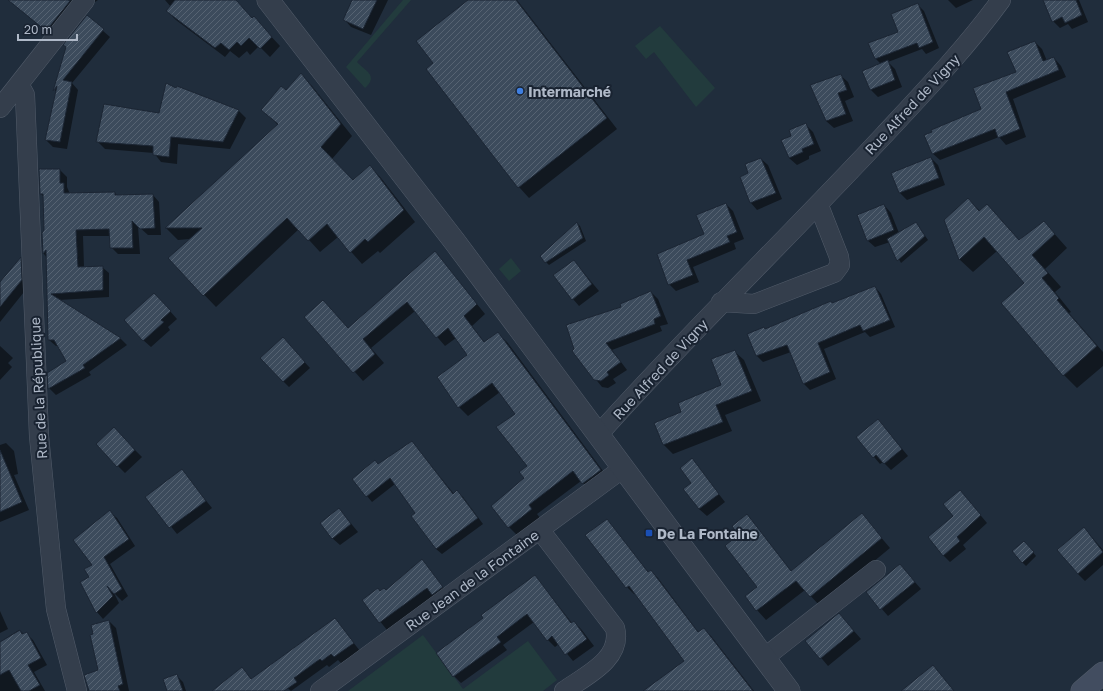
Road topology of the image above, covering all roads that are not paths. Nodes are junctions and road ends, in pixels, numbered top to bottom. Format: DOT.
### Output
graph roads {
  1 [pos="85,0"];
  2 [pos="268,0"];
  3 [pos="1001,0"];
  4 [pos="19,84"];
  5 [pos="0,108"];
  6 [pos="819,206"];
  7 [pos="721,302"];
  8 [pos="598,435"];
  9 [pos="622,469"];
  10 [pos="540,530"];
  11 [pos="876,570"];
  12 [pos="764,658"];
  13 [pos="1103,673"];
  14 [pos="77,691"];
  15 [pos="320,691"];
  16 [pos="564,691"];
  17 [pos="789,691"];
  18 [pos="1082,691"];
  1 -- 4 [label="street"];
  2 -- 8 [label="street"];
  3 -- 6 [label="street, Rue Alfred de Vigny"];
  4 -- 5 [label="street"];
  4 -- 14 [label="street, Rue de la République"];
  6 -- 7 [label="street, Rue Alfred de Vigny"];
  6 -- 7 [label="street"];
  7 -- 8 [label="street, Rue Alfred de Vigny"];
  8 -- 9 [label="street"];
  9 -- 10 [label="street, Rue Jean de la Fontaine"];
  9 -- 12 [label="street"];
  10 -- 15 [label="street, Rue Jean de la Fontaine"];
  10 -- 16 [label="street"];
  11 -- 12 [label="street"];
  12 -- 17 [label="street"];
  13 -- 18 [label="main road"];
}
